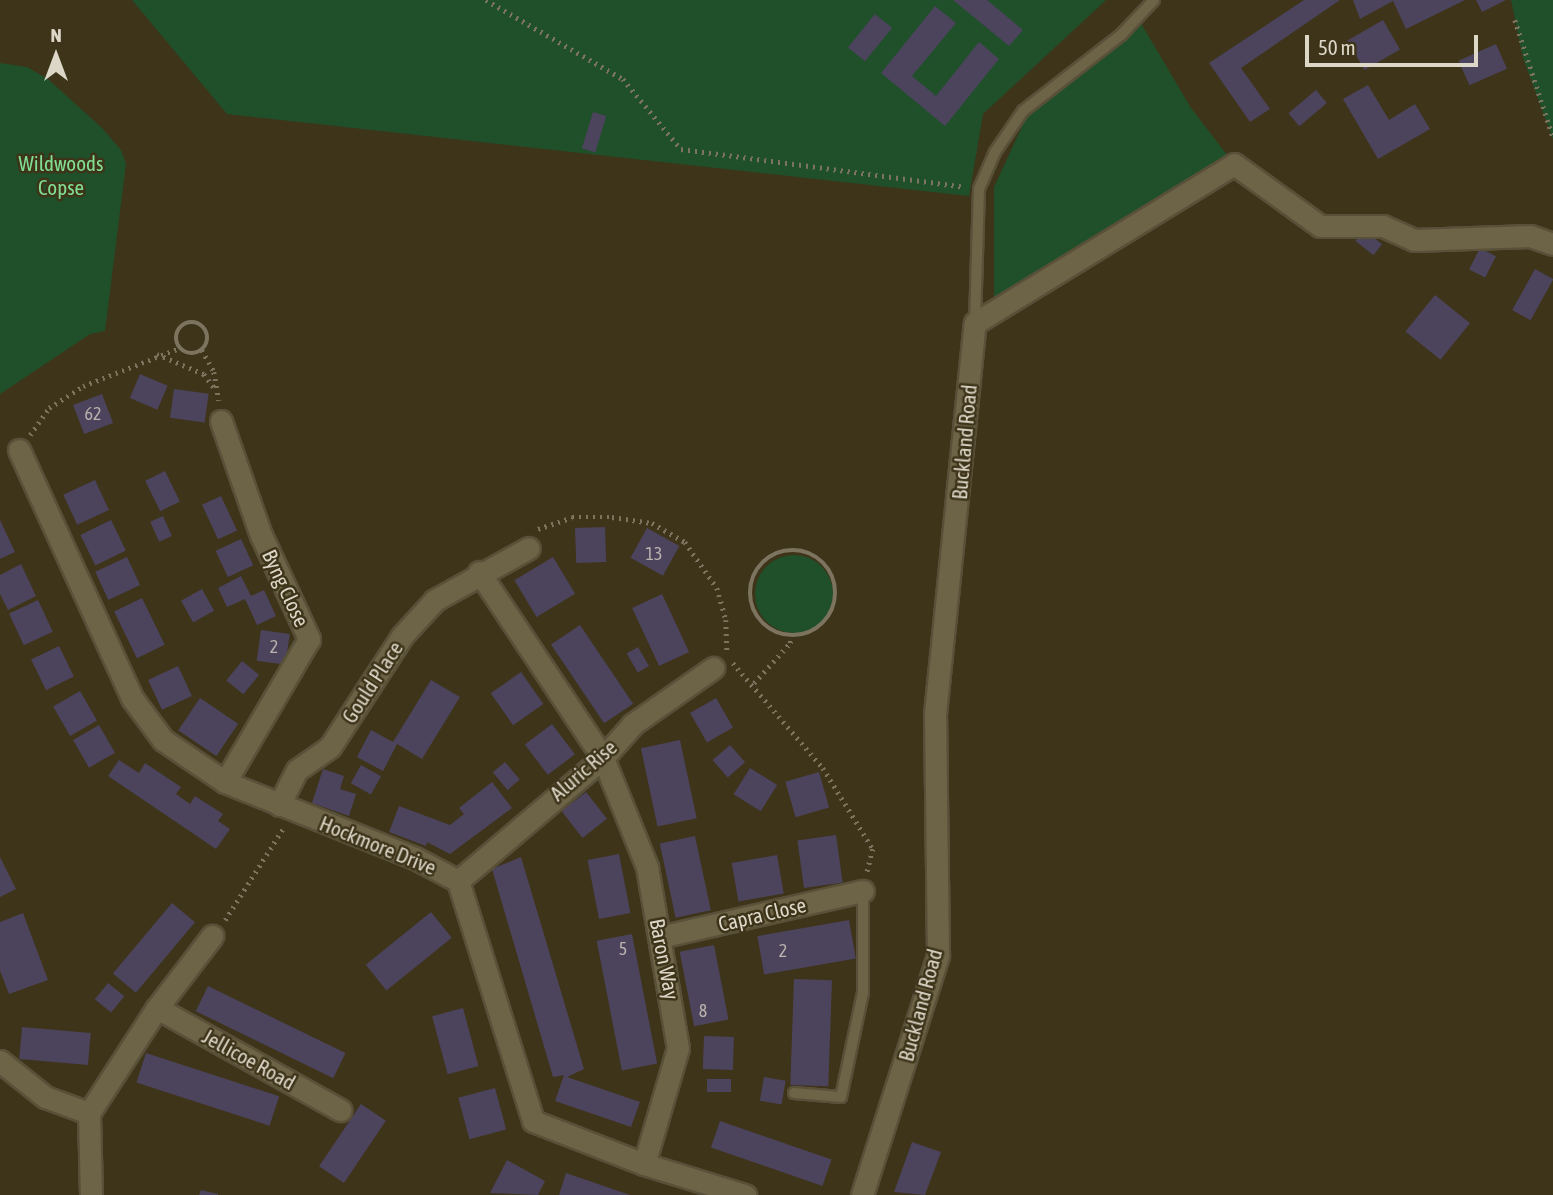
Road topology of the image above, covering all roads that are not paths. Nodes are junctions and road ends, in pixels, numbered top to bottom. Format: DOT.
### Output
graph roads {
  1 [pos="1154,0"];
  2 [pos="1553,244"];
  3 [pos="975,323"];
  4 [pos="221,421"];
  5 [pos="19,450"];
  6 [pos="529,548"];
  7 [pos="479,572"];
  8 [pos="713,668"];
  9 [pos="603,758"];
  10 [pos="225,782"];
  11 [pos="285,808"];
  12 [pos="458,881"];
  13 [pos="863,891"];
  14 [pos="212,936"];
  15 [pos="660,937"];
  16 [pos="157,1008"];
  17 [pos="0,1061"];
  18 [pos="794,1093"];
  19 [pos="340,1110"];
  20 [pos="89,1113"];
  21 [pos="644,1164"];
  22 [pos="91,1195"];
  23 [pos="744,1195"];
  24 [pos="862,1195"];
  1 -- 3 [label="lane"];
  2 -- 3 [label="street"];
  3 -- 24 [label="street, Buckland Road"];
  4 -- 10 [label="street, Byng Close"];
  5 -- 10 [label="street, Hockmore Drive"];
  6 -- 7 [label="street, Gould Place"];
  7 -- 9 [label="street"];
  7 -- 11 [label="street, Gould Place"];
  8 -- 9 [label="street, Aluric Rise"];
  9 -- 12 [label="street, Aluric Rise"];
  9 -- 15 [label="street, Baron Way"];
  10 -- 11 [label="street, Hockmore Drive"];
  11 -- 12 [label="street, Hockmore Drive"];
  12 -- 21 [label="street, Hockmore Drive"];
  13 -- 15 [label="street, Capra Close"];
  13 -- 18 [label="lane"];
  14 -- 16 [label="street"];
  15 -- 21 [label="street, Baron Way"];
  16 -- 19 [label="street, Jellicoe Road"];
  16 -- 20 [label="street"];
  17 -- 20 [label="street"];
  20 -- 22 [label="street"];
  21 -- 23 [label="street, Hockmore Drive"];
}
